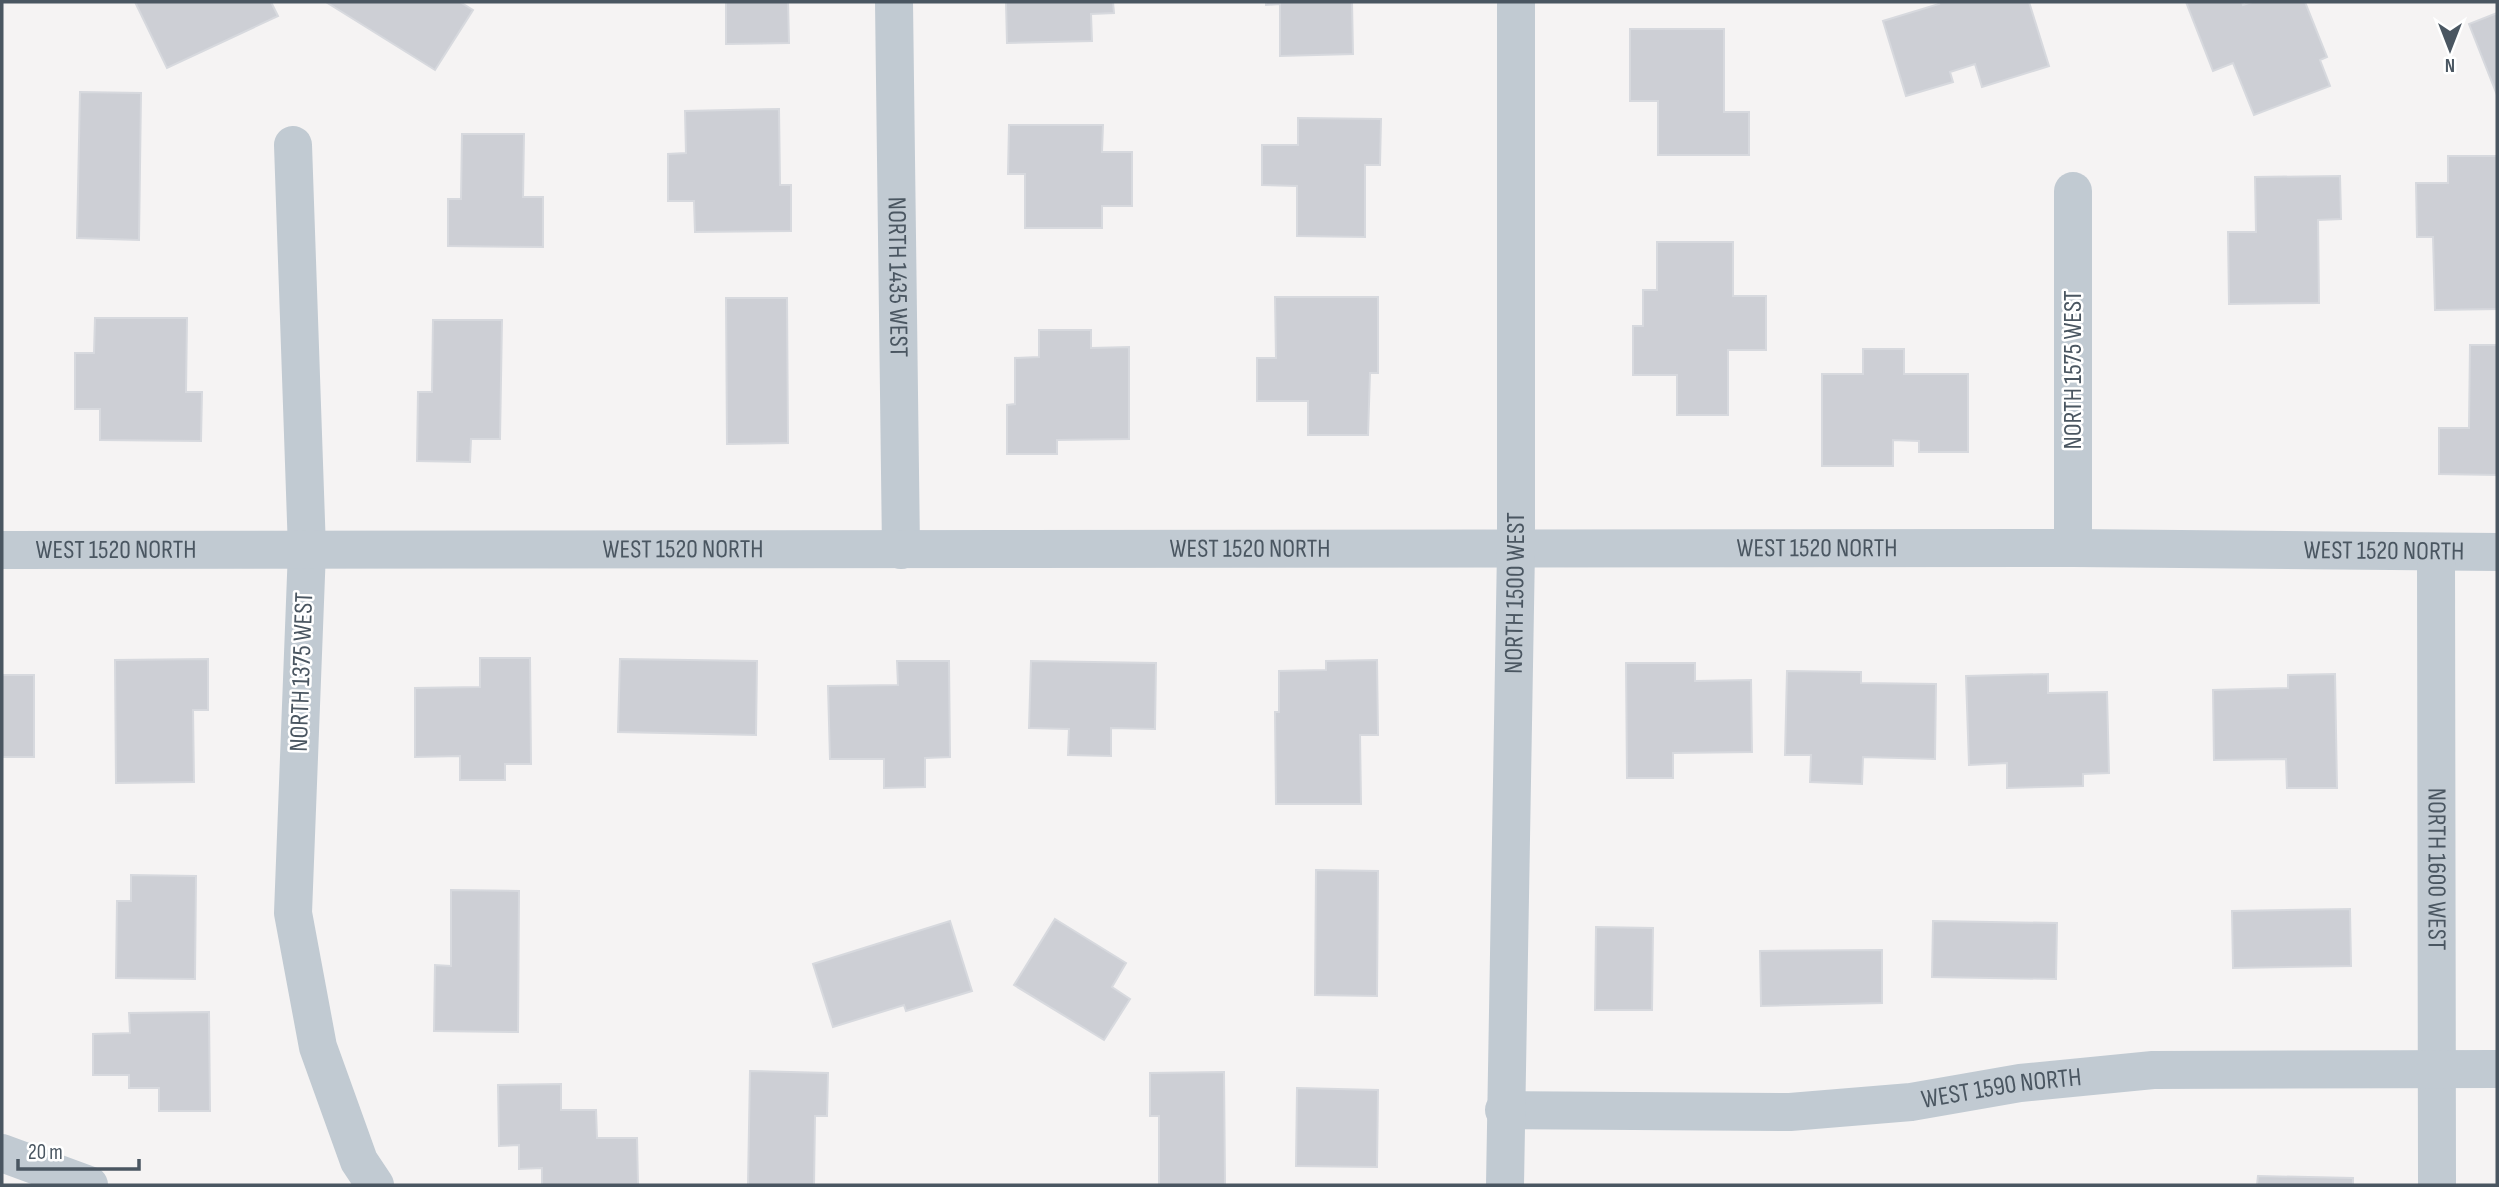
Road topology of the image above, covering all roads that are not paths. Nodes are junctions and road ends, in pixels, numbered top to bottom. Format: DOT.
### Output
graph roads {
  1 [pos="894,2"];
  2 [pos="1516,2"];
  3 [pos="293,145"];
  4 [pos="2073,191"];
  5 [pos="2073,548"];
  6 [pos="2,550"];
  7 [pos="306,550"];
  8 [pos="901,550"];
  9 [pos="1516,550"];
  10 [pos="2436,552"];
  11 [pos="2497,552"];
  12 [pos="2437,1069"];
  13 [pos="2497,1069"];
  14 [pos="1504,1110"];
  15 [pos="2,1153"];
  16 [pos="89,1185"];
  17 [pos="375,1185"];
  18 [pos="1505,1185"];
  19 [pos="2437,1185"];
  1 -- 8 [label="street, NORTH 1435 WEST"];
  2 -- 9 [label="street, NORTH 1500 WEST"];
  3 -- 7 [label="street, NORTH 1375 WEST"];
  4 -- 5 [label="street, NORTH 1575 WEST"];
  5 -- 9 [label="street, WEST 1520 NORTH"];
  5 -- 10 [label="street, WEST 1520 NORTH"];
  6 -- 7 [label="street, WEST 1520 NORTH"];
  7 -- 8 [label="street, WEST 1520 NORTH"];
  7 -- 17 [label="street, NORTH 1375 WEST"];
  8 -- 9 [label="street, WEST 1520 NORTH"];
  9 -- 14 [label="street, NORTH 1500 WEST"];
  10 -- 11 [label="street, WEST 1520 NORTH"];
  10 -- 12 [label="street, NORTH 1600 WEST"];
  12 -- 13 [label="street, WEST 1590 NORTH"];
  12 -- 14 [label="street, WEST 1590 NORTH"];
  12 -- 19 [label="street, NORTH 1600 WEST"];
  14 -- 18 [label="street, NORTH 1500 WEST"];
  15 -- 16 [label="street"];
}
